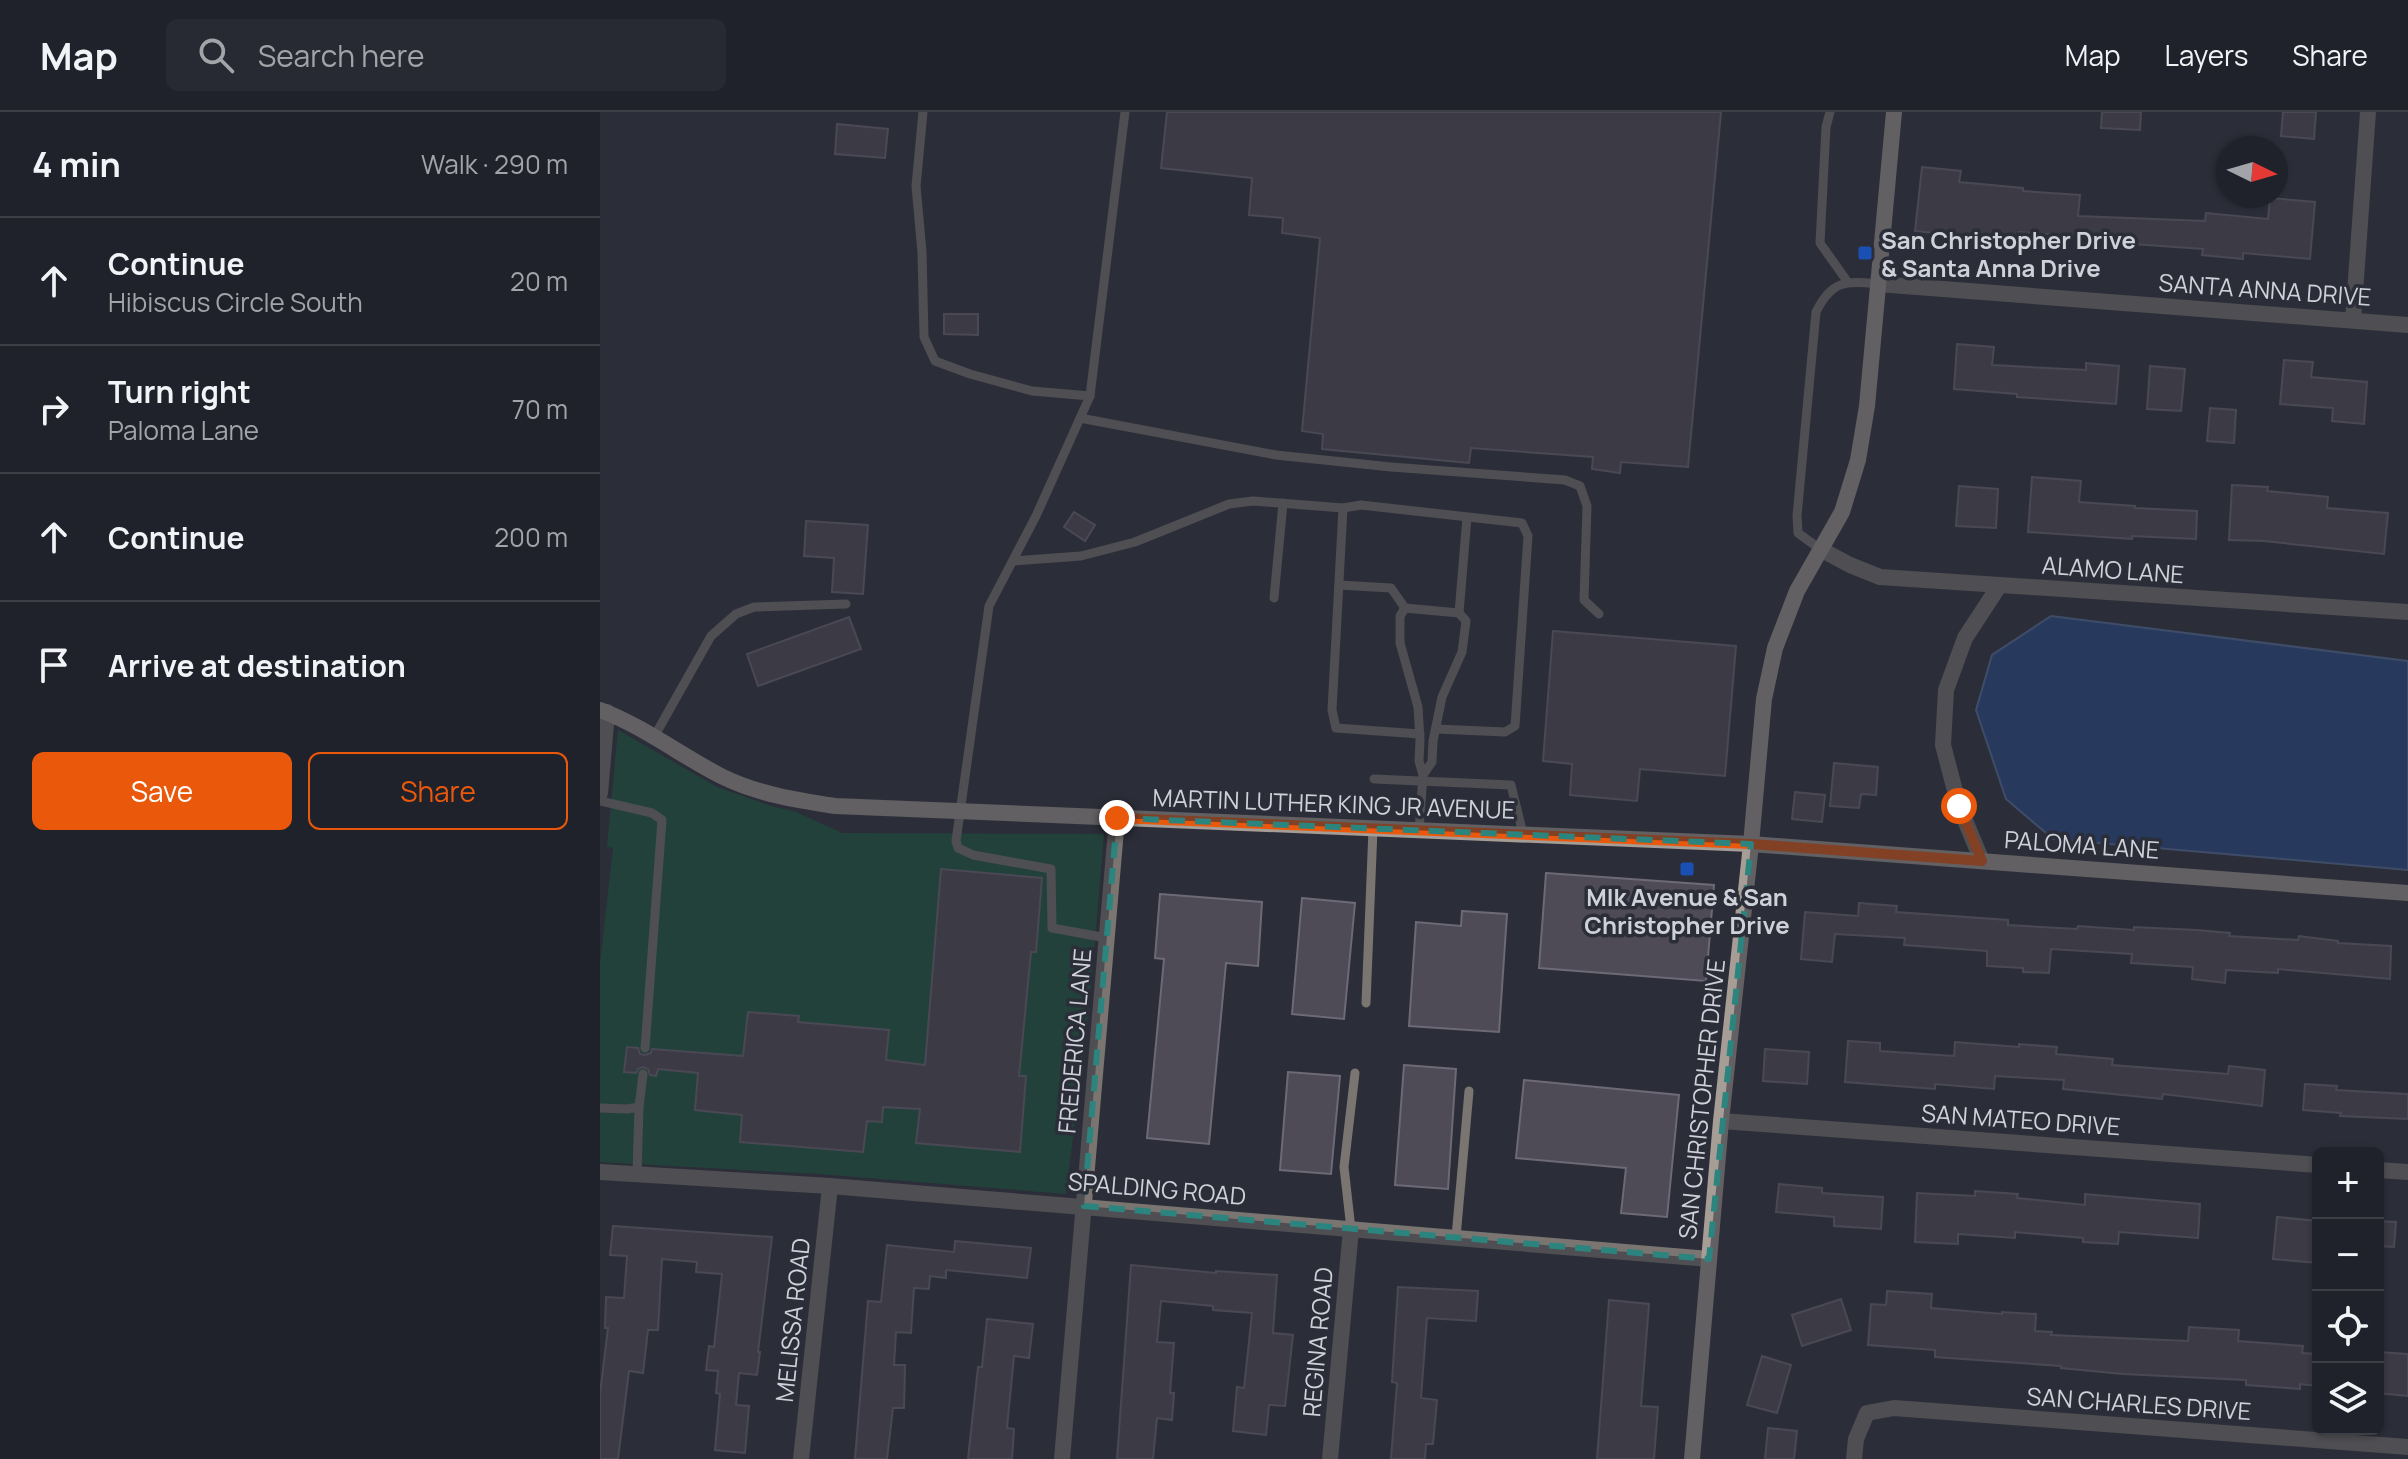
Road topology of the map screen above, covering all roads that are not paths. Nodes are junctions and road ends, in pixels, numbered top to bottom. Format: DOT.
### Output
graph roads {
  1 [pos="923,112"];
  2 [pos="1125,112"];
  3 [pos="1830,112"];
  4 [pos="1894,112"];
  5 [pos="2368,112"];
  6 [pos="1847,281"];
  7 [pos="1878,284"];
  8 [pos="2353,320"];
  9 [pos="2408,325"];
  10 [pos="1090,396"];
  11 [pos="1080,418"];
  12 [pos="1283,503"];
  13 [pos="1343,508"];
  14 [pos="1467,517"];
  15 [pos="1820,549"];
  16 [pos="1013,561"];
  17 [pos="1339,585"];
  18 [pos="1999,586"];
  19 [pos="1274,598"];
  20 [pos="846,604"];
  21 [pos="1405,608"];
  22 [pos="2408,612"];
  23 [pos="1459,613"];
  24 [pos="1599,614"];
  25 [pos="604,711"];
  26 [pos="1436,729"];
  27 [pos="1420,734"];
  28 [pos="654,737"];
  29 [pos="1423,778"];
  30 [pos="1374,779"];
  31 [pos="600,793"];
  32 [pos="600,801"];
  33 [pos="961,812"];
  34 [pos="1117,818"];
  35 [pos="1373,829"];
  36 [pos="1419,831"];
  37 [pos="1523,834"];
  38 [pos="1751,844"];
  39 [pos="1982,861"];
  40 [pos="2408,893"];
  41 [pos="1107,938"];
  42 [pos="1366,1003"];
  43 [pos="645,1048"];
  44 [pos="1355,1073"];
  45 [pos="643,1074"];
  46 [pos="1469,1091"];
  47 [pos="639,1107"];
  48 [pos="600,1108"];
  49 [pos="1721,1121"];
  50 [pos="2312,1165"];
  51 [pos="2384,1170"];
  52 [pos="600,1172"];
  53 [pos="2408,1172"];
  54 [pos="637,1174"];
  55 [pos="830,1186"];
  56 [pos="1084,1206"];
  57 [pos="1351,1229"];
  58 [pos="1456,1237"];
  59 [pos="1709,1259"];
  60 [pos="2408,1447"];
  61 [pos="801,1459"];
  62 [pos="1062,1459"];
  63 [pos="1330,1459"];
  64 [pos="1692,1459"];
  65 [pos="1854,1459"];
  1 -- 10 [label="lane"];
  2 -- 10 [label="lane"];
  3 -- 6 [label="lane"];
  4 -- 7 [label="street, SAN CHRISTOPHER DRIVE"];
  5 -- 8 [label="street"];
  6 -- 7 [label="lane"];
  6 -- 15 [label="lane"];
  7 -- 8 [label="street, SANTA ANNA DRIVE"];
  7 -- 15 [label="street, SAN CHRISTOPHER DRIVE"];
  8 -- 9 [label="street, SANTA ANNA DRIVE"];
  10 -- 11 [label="lane"];
  11 -- 16 [label="lane"];
  11 -- 24 [label="lane"];
  12 -- 13 [label="lane"];
  12 -- 16 [label="lane"];
  12 -- 19 [label="lane"];
  13 -- 14 [label="lane"];
  13 -- 17 [label="lane"];
  14 -- 23 [label="lane"];
  14 -- 26 [label="lane"];
  15 -- 18 [label="street, ALAMO LANE"];
  15 -- 38 [label="street, SAN CHRISTOPHER DRIVE"];
  16 -- 33 [label="lane"];
  17 -- 21 [label="lane"];
  17 -- 27 [label="lane"];
  18 -- 22 [label="street, ALAMO LANE"];
  18 -- 39 [label="street"];
  20 -- 28 [label="lane"];
  21 -- 23 [label="lane"];
  21 -- 27 [label="lane"];
  23 -- 26 [label="lane"];
  25 -- 28 [label="street, MARTIN LUTHER KING JR AVENUE"];
  25 -- 31 [label="street"];
  26 -- 29 [label="lane"];
  27 -- 29 [label="lane"];
  28 -- 33 [label="street, MARTIN LUTHER KING JR AVENUE"];
  29 -- 30 [label="lane"];
  29 -- 36 [label="lane"];
  29 -- 37 [label="lane"];
  32 -- 43 [label="lane"];
  33 -- 34 [label="street, MARTIN LUTHER KING JR AVENUE"];
  33 -- 41 [label="lane"];
  34 -- 35 [label="street, MARTIN LUTHER KING JR AVENUE"];
  34 -- 41 [label="street, FREDERICA LANE"];
  35 -- 36 [label="street, MARTIN LUTHER KING JR AVENUE"];
  35 -- 42 [label="lane"];
  36 -- 37 [label="street, MARTIN LUTHER KING JR AVENUE"];
  37 -- 38 [label="street, MARTIN LUTHER KING JR AVENUE"];
  38 -- 39 [label="street, PALOMA LANE"];
  38 -- 49 [label="street, SAN CHRISTOPHER DRIVE"];
  39 -- 40 [label="street, PALOMA LANE"];
  41 -- 56 [label="street, FREDERICA LANE"];
  44 -- 57 [label="lane"];
  45 -- 47 [label="lane"];
  46 -- 58 [label="lane"];
  47 -- 48 [label="lane"];
  47 -- 54 [label="lane"];
  49 -- 50 [label="street, SAN MATEO DRIVE"];
  49 -- 59 [label="street, SAN CHRISTOPHER DRIVE"];
  51 -- 53 [label="street"];
  52 -- 54 [label="street, SPALDING ROAD"];
  54 -- 55 [label="street, SPALDING ROAD"];
  55 -- 56 [label="street, SPALDING ROAD"];
  55 -- 61 [label="street, MELISSA ROAD"];
  56 -- 57 [label="street, SPALDING ROAD"];
  56 -- 62 [label="street, FREDERICA LANE"];
  57 -- 58 [label="street, SPALDING ROAD"];
  57 -- 63 [label="street, REGINA ROAD"];
  58 -- 59 [label="street, SPALDING ROAD"];
  59 -- 64 [label="street, SAN CHRISTOPHER DRIVE"];
  60 -- 65 [label="street, SAN CHARLES DRIVE"];
}
